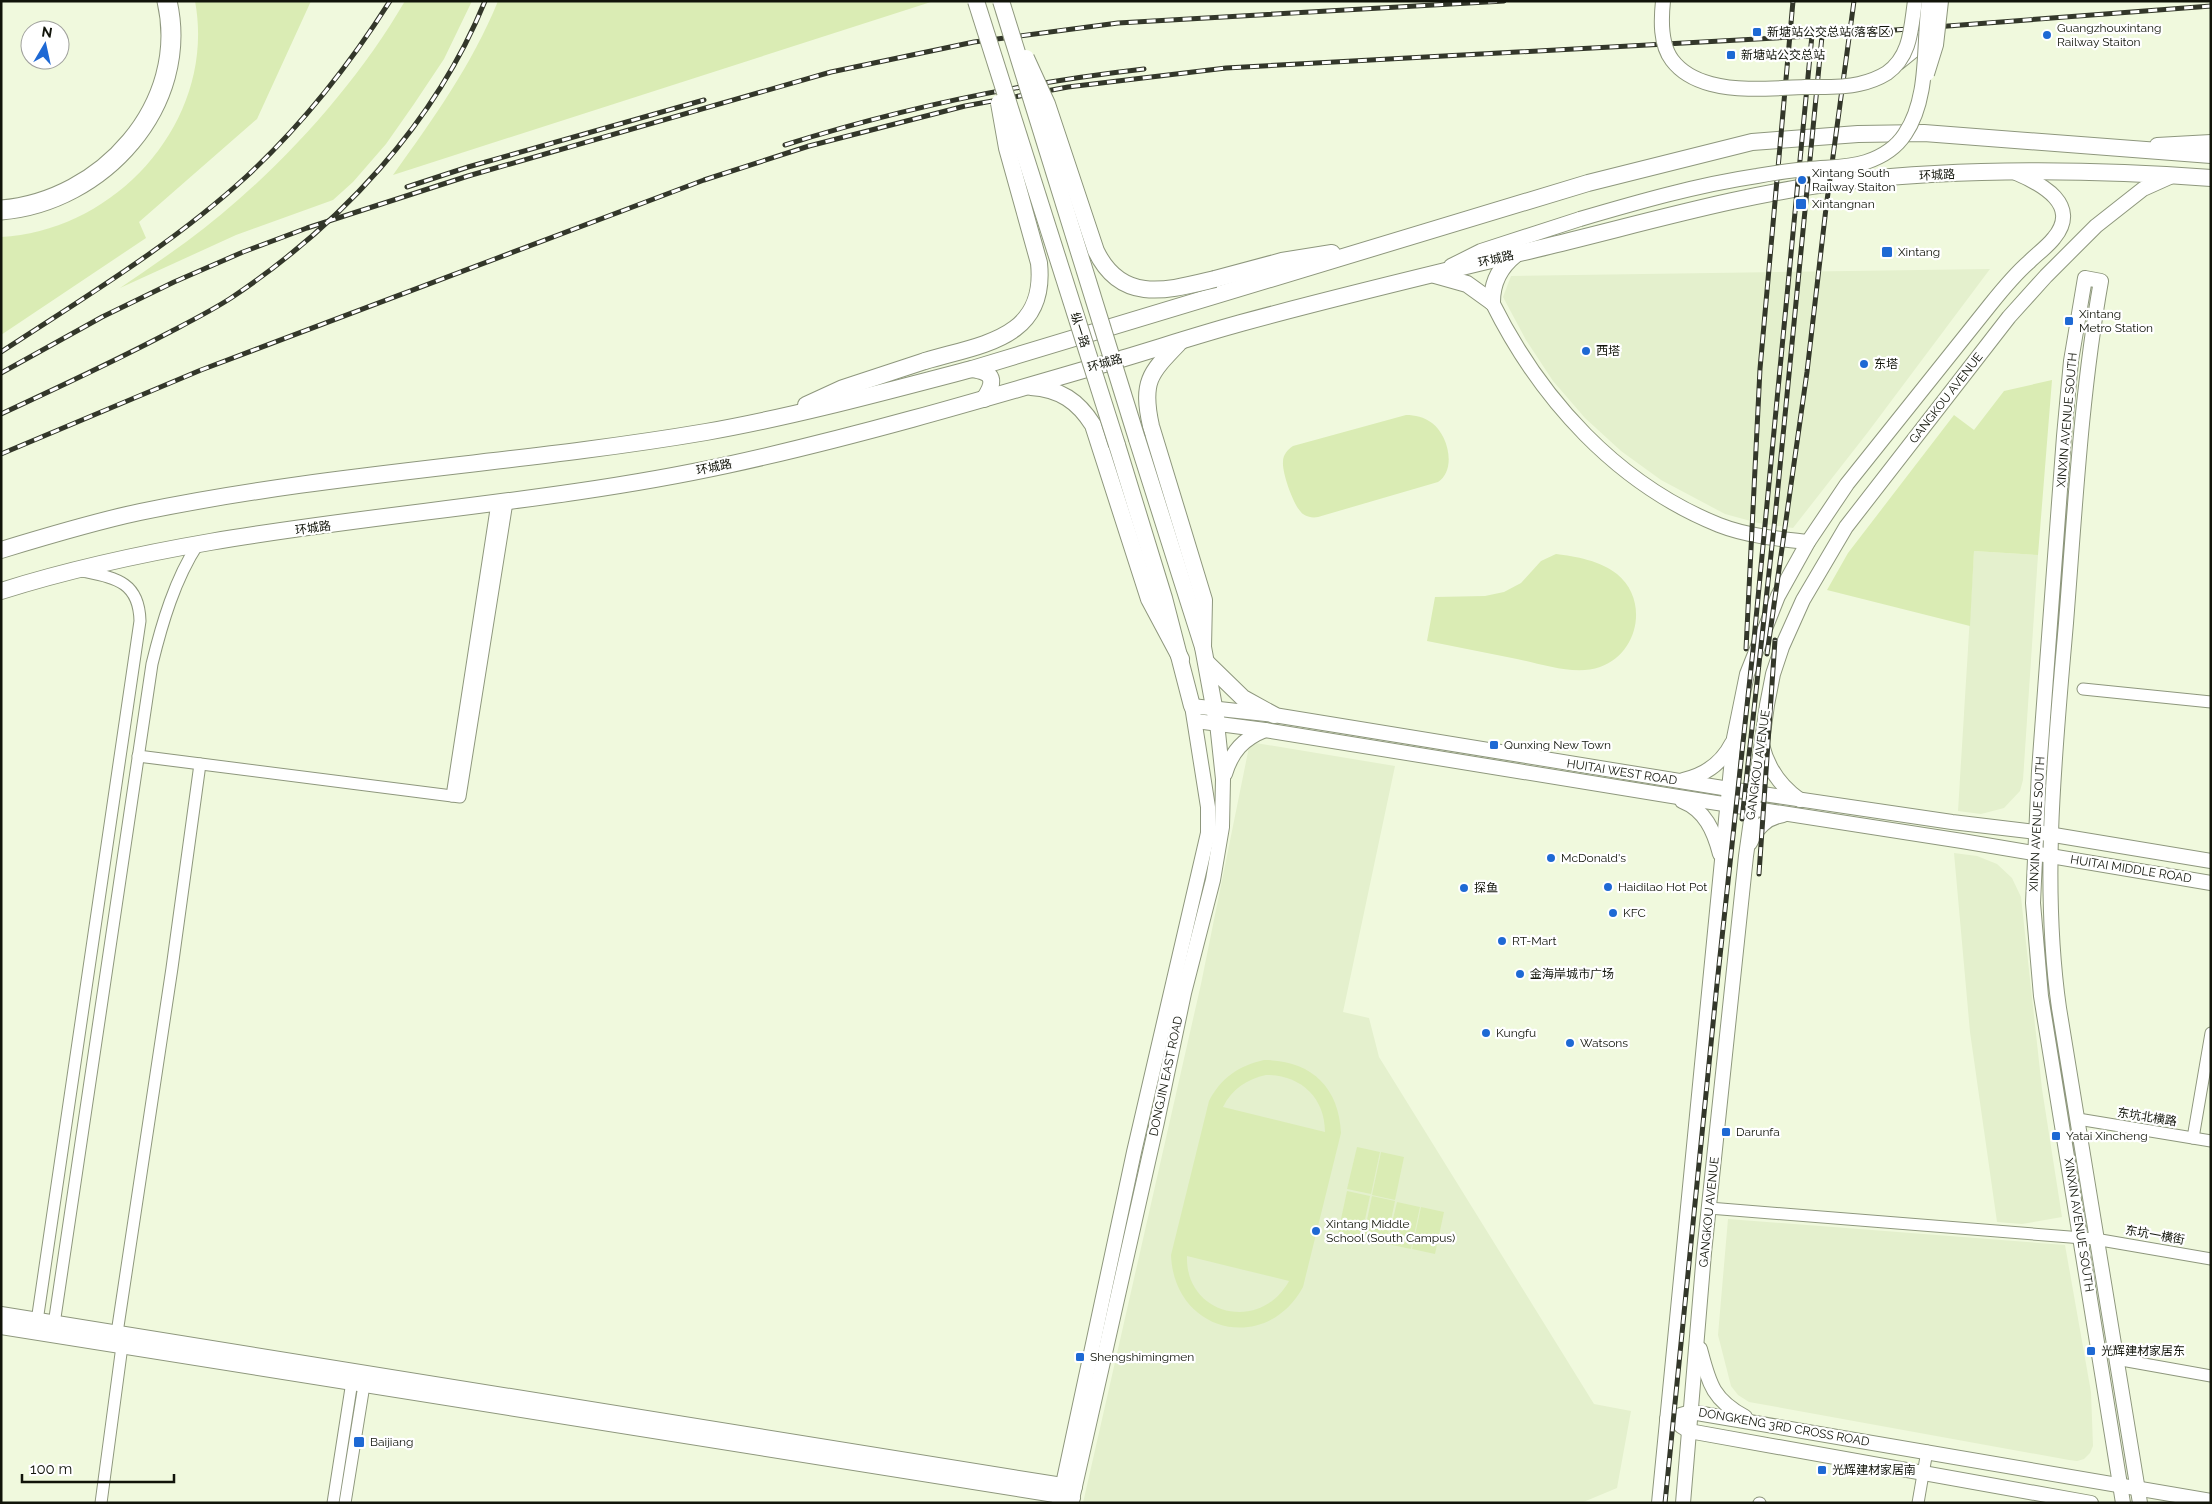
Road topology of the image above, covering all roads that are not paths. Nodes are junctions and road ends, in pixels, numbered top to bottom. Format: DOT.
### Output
graph roads {
  1 [pos="167,1"];
  2 [pos="976,1"];
  3 [pos="1001,1"];
  4 [pos="1663,1"];
  5 [pos="1915,1"];
  6 [pos="1929,1"];
  7 [pos="1942,1"];
  8 [pos="1008,23"];
  9 [pos="1925,29"];
  10 [pos="990,47"];
  11 [pos="1895,65"];
  12 [pos="1922,86"];
  13 [pos="2211,142"];
  14 [pos="2108,147"];
  15 [pos="2211,155"];
  16 [pos="2016,173"];
  17 [pos="2173,175"];
  18 [pos="2211,178"];
  19 [pos="1,210"];
  20 [pos="1374,248"];
  21 [pos="1515,254"];
  22 [pos="1442,271"];
  23 [pos="1425,275"];
  24 [pos="2012,278"];
  25 [pos="2030,292"];
  26 [pos="1492,302"];
  27 [pos="1110,328"];
  28 [pos="1180,342"];
  29 [pos="1121,359"];
  30 [pos="972,368"];
  31 [pos="1021,387"];
  32 [pos="984,399"];
  33 [pos="779,418"];
  34 [pos="1151,426"];
  35 [pos="1099,441"];
  36 [pos="502,503"];
  37 [pos="1808,542"];
  38 [pos="198,544"];
  39 [pos="1,550"];
  40 [pos="76,569"];
  41 [pos="1,591"];
  42 [pos="1205,654"];
  43 [pos="1181,659"];
  44 [pos="2083,689"];
  45 [pos="2211,702"];
  46 [pos="1194,713"];
  47 [pos="1216,715"];
  48 [pos="1274,715"];
  49 [pos="1265,730"];
  50 [pos="1734,738"];
  51 [pos="1761,742"];
  52 [pos="138,756"];
  53 [pos="200,764"];
  54 [pos="1626,772"];
  55 [pos="1223,779"];
  56 [pos="1677,781"];
  57 [pos="1624,788"];
  58 [pos="1729,789"];
  59 [pos="1754,793"];
  60 [pos="1672,796"];
  61 [pos="1800,800"];
  62 [pos="1728,805"];
  63 [pos="1752,809"];
  64 [pos="1786,814"];
  65 [pos="2036,832"];
  66 [pos="2052,835"];
  67 [pos="2034,854"];
  68 [pos="1746,856"];
  69 [pos="2051,856"];
  70 [pos="1722,861"];
  71 [pos="2211,861"];
  72 [pos="2211,882"];
  73 [pos="2211,1033"];
  74 [pos="2078,1119"];
  75 [pos="2194,1138"];
  76 [pos="2211,1141"];
  77 [pos="1709,1208"];
  78 [pos="2081,1238"];
  79 [pos="2095,1239"];
  80 [pos="2211,1259"];
  81 [pos="1,1314"];
  82 [pos="36,1326"];
  83 [pos="1,1327"];
  84 [pos="53,1329"];
  85 [pos="119,1340"];
  86 [pos="1697,1340"];
  87 [pos="2116,1359"];
  88 [pos="2211,1376"];
  89 [pos="359,1378"];
  90 [pos="1691,1412"];
  91 [pos="1667,1419"];
  92 [pos="1754,1422"];
  93 [pos="1690,1431"];
  94 [pos="1927,1451"];
  95 [pos="1924,1473"];
  96 [pos="2119,1484"];
  97 [pos="2137,1487"];
  98 [pos="1067,1495"];
  99 [pos="2211,1501"];
  100 [pos="101,1503"];
  101 [pos="333,1503"];
  102 [pos="345,1503"];
  103 [pos="1658,1503"];
  104 [pos="1683,1503"];
  105 [pos="1918,1503"];
  106 [pos="2091,1503"];
  107 [pos="2123,1503"];
  108 [pos="2140,1503"];
  1 -- 19 [label="highway"];
  2 -- 10 [label="main road, 纵一路, bridge"];
  3 -- 8 [label="main road, 纵一路, bridge"];
  4 -- 11 [label="street, bridge"];
  5 -- 11 [label="street, bridge"];
  6 -- 9 [label="street, bridge"];
  7 -- 12 [label="street, bridge"];
  8 -- 20 [label="main road, bridge"];
  8 -- 42 [label="main road, 纵一路, bridge"];
  9 -- 11 [label="street, bridge"];
  9 -- 12 [label="street, bridge"];
  10 -- 33 [label="main road, bridge"];
  10 -- 43 [label="main road, 纵一路, bridge"];
  12 -- 22 [label="street, bridge"];
  13 -- 14 [label="street"];
  14 -- 15 [label="main road"];
  14 -- 20 [label="main road"];
  16 -- 17 [label="main road, 环城路"];
  16 -- 21 [label="main road, 环城路"];
  16 -- 24 [label="street, GANGKOU AVENUE"];
  17 -- 18 [label="main road, 环城路"];
  17 -- 25 [label="street, GANGKOU AVENUE"];
  20 -- 27 [label="main road"];
  21 -- 22 [label="main road, 环城路"];
  21 -- 26 [label="main road"];
  22 -- 23 [label="main road, 环城路"];
  23 -- 26 [label="main road"];
  23 -- 28 [label="main road, 环城路"];
  24 -- 25 [label="street"];
  24 -- 37 [label="street, GANGKOU AVENUE"];
  25 -- 51 [label="street, GANGKOU AVENUE"];
  26 -- 37 [label="street"];
  27 -- 29 [label="main road"];
  27 -- 30 [label="main road"];
  28 -- 29 [label="main road, 环城路"];
  28 -- 34 [label="main road"];
  29 -- 31 [label="main road, 环城路"];
  30 -- 32 [label="main road"];
  30 -- 33 [label="main road"];
  31 -- 32 [label="main road, 环城路"];
  31 -- 35 [label="main road"];
  32 -- 36 [label="main road, 环城路"];
  33 -- 39 [label="main road"];
  34 -- 35 [label="main road"];
  34 -- 42 [label="main road"];
  35 -- 43 [label="main road"];
  36 -- 38 [label="main road, 环城路"];
  36 -- 53 [label="street"];
  37 -- 50 [label="street, GANGKOU AVENUE"];
  38 -- 40 [label="main road, 环城路"];
  38 -- 52 [label="street"];
  40 -- 41 [label="main road, 环城路"];
  40 -- 82 [label="street"];
  42 -- 47 [label="main road, DONGJIN EAST ROAD"];
  42 -- 48 [label="main road"];
  43 -- 46 [label="main road, DONGJIN EAST ROAD"];
  44 -- 45 [label="street"];
  46 -- 47 [label="street, HUITAI WEST ROAD"];
  46 -- 98 [label="street, DONGJIN EAST ROAD"];
  47 -- 48 [label="street, HUITAI WEST ROAD"];
  47 -- 49 [label="street, HUITAI WEST ROAD"];
  47 -- 55 [label="street, DONGJIN EAST ROAD"];
  48 -- 54 [label="street, HUITAI WEST ROAD"];
  49 -- 55 [label="street"];
  49 -- 57 [label="street, HUITAI WEST ROAD"];
  50 -- 56 [label="street"];
  50 -- 58 [label="street, GANGKOU AVENUE"];
  51 -- 59 [label="street, GANGKOU AVENUE"];
  51 -- 61 [label="street"];
  52 -- 53 [label="street"];
  52 -- 84 [label="street"];
  53 -- 85 [label="street"];
  54 -- 56 [label="street, HUITAI WEST ROAD"];
  54 -- 57 [label="street"];
  55 -- 98 [label="street, DONGJIN EAST ROAD"];
  56 -- 58 [label="street, HUITAI WEST ROAD"];
  57 -- 60 [label="street, HUITAI WEST ROAD"];
  58 -- 59 [label="street, HUITAI WEST ROAD"];
  58 -- 62 [label="street, GANGKOU AVENUE"];
  59 -- 61 [label="street, HUITAI WEST ROAD"];
  59 -- 63 [label="street, GANGKOU AVENUE"];
  60 -- 62 [label="street, HUITAI WEST ROAD"];
  60 -- 70 [label="street"];
  61 -- 65 [label="street, HUITAI WEST ROAD"];
  62 -- 63 [label="street, HUITAI WEST ROAD"];
  62 -- 70 [label="street, GANGKOU AVENUE"];
  63 -- 64 [label="street, HUITAI WEST ROAD"];
  63 -- 68 [label="street, GANGKOU AVENUE"];
  64 -- 67 [label="street, HUITAI WEST ROAD"];
  64 -- 68 [label="street"];
  65 -- 66 [label="street, HUITAI WEST ROAD"];
  65 -- 66 [label="street, XINXIN AVENUE SOUTH"];
  65 -- 67 [label="street, XINXIN AVENUE SOUTH"];
  66 -- 69 [label="street, XINXIN AVENUE SOUTH"];
  66 -- 71 [label="street, HUITAI MIDDLE ROAD"];
  67 -- 69 [label="street, HUITAI WEST ROAD"];
  67 -- 78 [label="street, XINXIN AVENUE SOUTH"];
  68 -- 77 [label="street, GANGKOU AVENUE"];
  69 -- 72 [label="street, HUITAI MIDDLE ROAD"];
  69 -- 74 [label="street, XINXIN AVENUE SOUTH"];
  70 -- 91 [label="street, GANGKOU AVENUE"];
  73 -- 75 [label="street"];
  74 -- 75 [label="street, 东坑北横路"];
  74 -- 79 [label="street, XINXIN AVENUE SOUTH"];
  75 -- 76 [label="street, 东坑北横路"];
  77 -- 78 [label="street, 东坑一横街"];
  77 -- 86 [label="street, GANGKOU AVENUE"];
  78 -- 79 [label="street, 东坑一横街"];
  78 -- 96 [label="street, XINXIN AVENUE SOUTH"];
  79 -- 80 [label="street, 东坑一横街"];
  79 -- 87 [label="street, XINXIN AVENUE SOUTH"];
  81 -- 82 [label="street"];
  82 -- 83 [label="street"];
  82 -- 84 [label="street"];
  84 -- 85 [label="street"];
  85 -- 89 [label="street"];
  85 -- 100 [label="street"];
  86 -- 90 [label="street, GANGKOU AVENUE"];
  86 -- 92 [label="street"];
  87 -- 88 [label="street"];
  87 -- 97 [label="street, XINXIN AVENUE SOUTH"];
  89 -- 98 [label="street"];
  89 -- 101 [label="street"];
  89 -- 102 [label="street"];
  90 -- 91 [label="street, DONGKENG 3RD CROSS ROAD"];
  90 -- 92 [label="street, DONGKENG 3RD CROSS ROAD"];
  90 -- 93 [label="street, GANGKOU AVENUE"];
  91 -- 93 [label="street, DONGKENG 3RD CROSS ROAD"];
  91 -- 103 [label="street, GANGKOU AVENUE"];
  92 -- 94 [label="street, DONGKENG 3RD CROSS ROAD"];
  93 -- 95 [label="street, DONGKENG 3RD CROSS ROAD"];
  93 -- 104 [label="street, GANGKOU AVENUE"];
  94 -- 95 [label="street"];
  94 -- 96 [label="street, DONGKENG 3RD CROSS ROAD"];
  95 -- 105 [label="street"];
  95 -- 106 [label="street, DONGKENG 3RD CROSS ROAD"];
  96 -- 97 [label="street, DONGKENG 3RD CROSS ROAD"];
  96 -- 107 [label="street, XINXIN AVENUE SOUTH"];
  97 -- 99 [label="street, DONGKENG 3RD CROSS ROAD"];
  97 -- 108 [label="street, XINXIN AVENUE SOUTH"];
}
